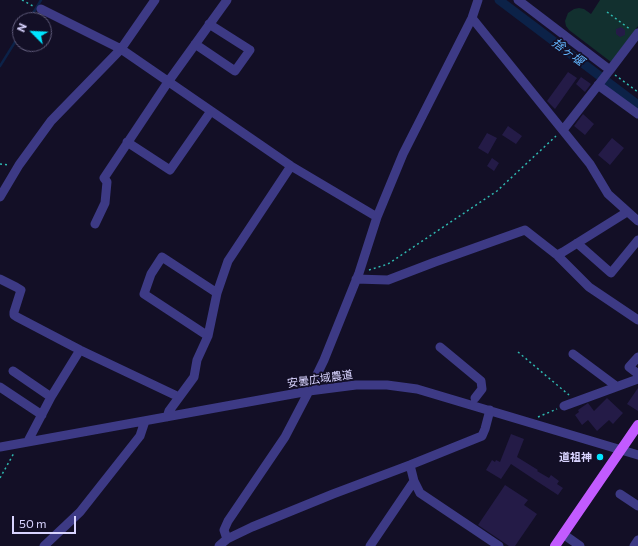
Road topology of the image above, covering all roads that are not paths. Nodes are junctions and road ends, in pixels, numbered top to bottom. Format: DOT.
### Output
graph roads {
  1 [pos="154,0"];
  2 [pos="227,0"];
  3 [pos="478,0"];
  4 [pos="518,0"];
  5 [pos="40,9"];
  6 [pos="472,18"];
  7 [pos="209,24"];
  8 [pos="637,33"];
  9 [pos="195,44"];
  10 [pos="121,50"];
  11 [pos="611,72"];
  12 [pos="168,82"];
  13 [pos="598,85"];
  14 [pos="211,111"];
  15 [pos="638,114"];
  16 [pos="563,130"];
  17 [pos="127,142"];
  18 [pos="291,166"];
  19 [pos="0,197"];
  20 [pos="627,212"];
  21 [pos="377,217"];
  22 [pos="638,221"];
  23 [pos="95,224"];
  24 [pos="638,240"];
  25 [pos="577,243"];
  26 [pos="557,255"];
  27 [pos="358,276"];
  28 [pos="0,279"];
  29 [pos="217,293"];
  30 [pos="638,320"];
  31 [pos="208,336"];
  32 [pos="440,347"];
  33 [pos="80,350"];
  34 [pos="573,354"];
  35 [pos="638,357"];
  36 [pos="13,371"];
  37 [pos="638,374"];
  38 [pos="638,378"];
  39 [pos="616,386"];
  40 [pos="0,387"];
  41 [pos="309,392"];
  42 [pos="52,397"];
  43 [pos="179,397"];
  44 [pos="475,398"];
  45 [pos="564,406"];
  46 [pos="490,410"];
  47 [pos="42,415"];
  48 [pos="168,417"];
  49 [pos="145,421"];
  50 [pos="638,425"];
  51 [pos="24,442"];
  52 [pos="0,447"];
  53 [pos="622,450"];
  54 [pos="638,455"];
  55 [pos="410,465"];
  56 [pos="414,481"];
  57 [pos="620,494"];
  58 [pos="638,506"];
  59 [pos="563,534"];
  60 [pos="227,540"];
  61 [pos="638,540"];
  62 [pos="44,546"];
  63 [pos="219,546"];
  64 [pos="370,546"];
  65 [pos="499,546"];
  66 [pos="555,546"];
  67 [pos="580,546"];
  68 [pos="634,546"];
  1 -- 10 [label="street"];
  2 -- 7 [label="street"];
  3 -- 6 [label="street"];
  4 -- 11 [label="street"];
  5 -- 10 [label="street"];
  6 -- 16 [label="street"];
  6 -- 21 [label="street"];
  7 -- 9 [label="street"];
  7 -- 9 [label="street"];
  8 -- 11 [label="street"];
  9 -- 12 [label="street"];
  10 -- 12 [label="street"];
  10 -- 19 [label="street"];
  11 -- 13 [label="street"];
  12 -- 14 [label="street"];
  12 -- 17 [label="street"];
  13 -- 15 [label="street"];
  13 -- 16 [label="street"];
  14 -- 17 [label="street"];
  14 -- 18 [label="street"];
  16 -- 20 [label="street"];
  17 -- 23 [label="street"];
  18 -- 21 [label="street"];
  18 -- 29 [label="street"];
  20 -- 22 [label="street"];
  20 -- 25 [label="street"];
  21 -- 27 [label="street"];
  24 -- 25 [label="street"];
  25 -- 26 [label="street"];
  26 -- 27 [label="street"];
  26 -- 30 [label="street"];
  27 -- 41 [label="street"];
  28 -- 33 [label="street"];
  29 -- 31 [label="street"];
  29 -- 31 [label="street"];
  31 -- 43 [label="street"];
  32 -- 44 [label="street"];
  33 -- 42 [label="street"];
  33 -- 43 [label="street"];
  34 -- 39 [label="street"];
  35 -- 37 [label="street"];
  36 -- 42 [label="street"];
  38 -- 39 [label="street"];
  39 -- 45 [label="street"];
  40 -- 47 [label="street"];
  41 -- 46 [label="street, 安曇広域農道"];
  41 -- 48 [label="street, 安曇広域農道"];
  41 -- 60 [label="street"];
  42 -- 47 [label="street"];
  43 -- 48 [label="street"];
  46 -- 53 [label="street, 安曇広域農道"];
  46 -- 55 [label="street"];
  47 -- 51 [label="street"];
  48 -- 49 [label="street, 安曇広域農道"];
  49 -- 51 [label="street, 安曇広域農道"];
  49 -- 62 [label="street"];
  50 -- 53 [label="main road"];
  51 -- 52 [label="street, 安曇広域農道"];
  53 -- 54 [label="street, 安曇広域農道"];
  53 -- 59 [label="main road"];
  55 -- 56 [label="street"];
  55 -- 60 [label="street"];
  56 -- 64 [label="street"];
  56 -- 65 [label="street"];
  57 -- 58 [label="street"];
  59 -- 66 [label="main road"];
  59 -- 67 [label="street"];
  60 -- 63 [label="street"];
  61 -- 68 [label="street"];
}
